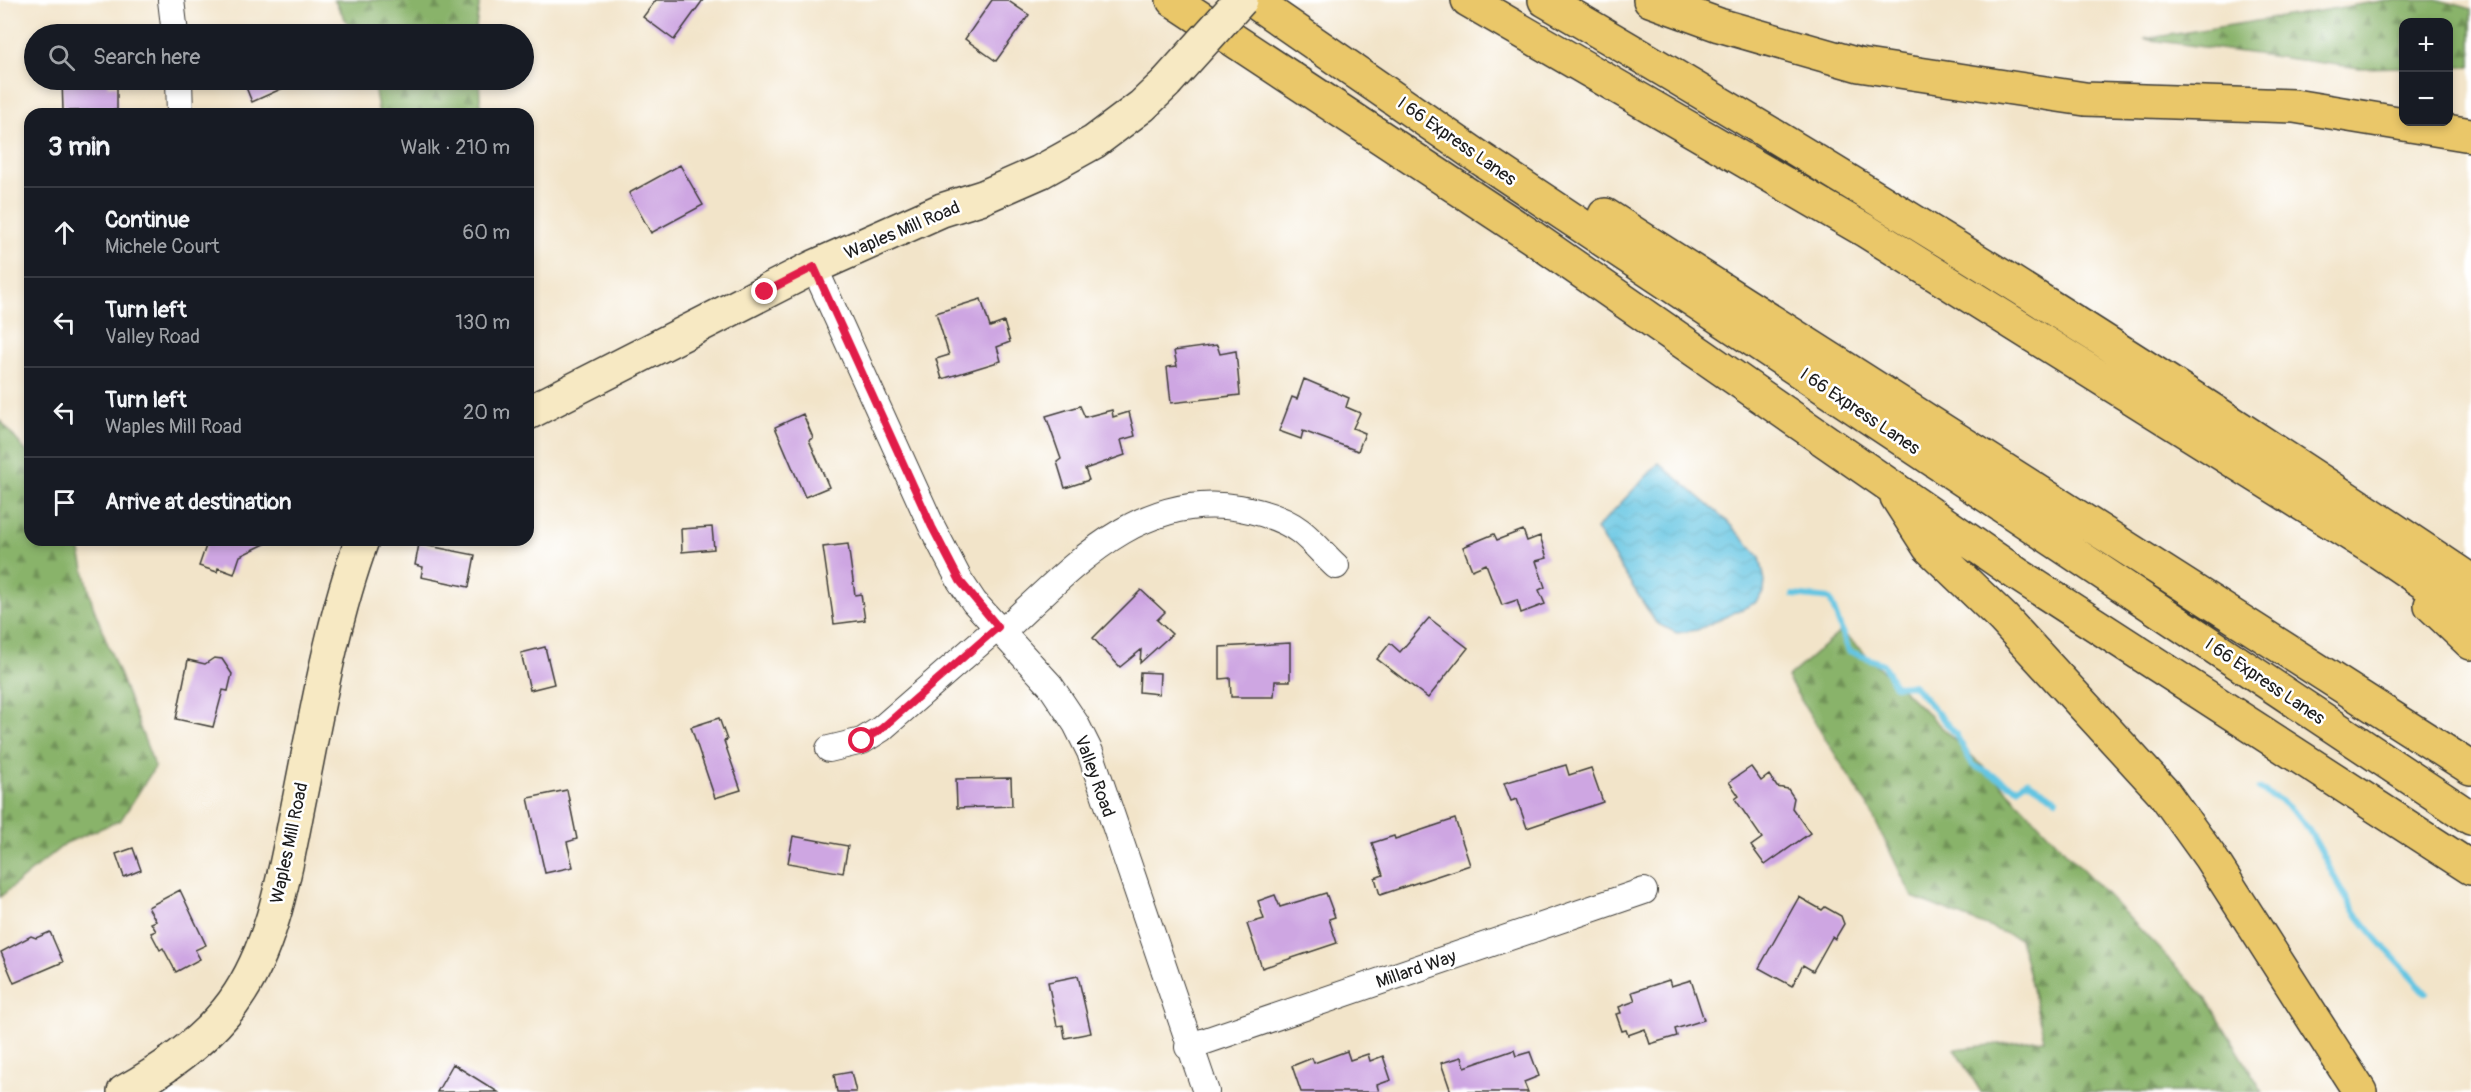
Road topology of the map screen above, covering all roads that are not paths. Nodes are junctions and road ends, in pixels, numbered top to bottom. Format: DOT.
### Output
graph roads {
  1 [pos="171,0"];
  2 [pos="1173,0"];
  3 [pos="1241,0"];
  4 [pos="1252,0"];
  5 [pos="1468,0"];
  6 [pos="1545,0"];
  7 [pos="1650,0"];
  8 [pos="174,24"];
  9 [pos="179,90"];
  10 [pos="2294,106"];
  11 [pos="180,108"];
  12 [pos="2399,116"];
  13 [pos="2453,120"];
  14 [pos="2471,121"];
  15 [pos="2471,135"];
  16 [pos="1480,158"];
  17 [pos="814,267"];
  18 [pos="534,410"];
  19 [pos="1886,481"];
  20 [pos="360,546"];
  21 [pos="2379,552"];
  22 [pos="1336,566"];
  23 [pos="2471,581"];
  24 [pos="2471,615"];
  25 [pos="1000,630"];
  26 [pos="2471,643"];
  27 [pos="829,749"];
  28 [pos="2465,764"];
  29 [pos="2471,818"];
  30 [pos="2471,868"];
  31 [pos="1644,891"];
  32 [pos="1188,1047"];
  33 [pos="124,1092"];
  34 [pos="1206,1092"];
  35 [pos="2360,1092"];
  1 -- 8 [label="street"];
  2 -- 19 [label="highway"];
  3 -- 17 [label="main road, Waples Mill Road, bridge"];
  4 -- 16 [label="highway, I 66 Express Lanes"];
  5 -- 21 [label="highway"];
  6 -- 23 [label="highway"];
  7 -- 10 [label="highway"];
  9 -- 11 [label="street"];
  10 -- 12 [label="highway"];
  10 -- 15 [label="highway"];
  13 -- 14 [label="highway"];
  16 -- 28 [label="highway"];
  16 -- 29 [label="highway, I 66 Express Lanes"];
  17 -- 18 [label="main road, Waples Mill Road"];
  17 -- 25 [label="street, Valley Road"];
  19 -- 30 [label="highway"];
  19 -- 35 [label="highway"];
  20 -- 33 [label="main road, Waples Mill Road"];
  21 -- 24 [label="highway"];
  21 -- 26 [label="highway"];
  22 -- 25 [label="street"];
  25 -- 27 [label="street"];
  25 -- 32 [label="street, Valley Road"];
  31 -- 32 [label="street, Millard Way"];
  32 -- 34 [label="street, Valley Road"];
}
